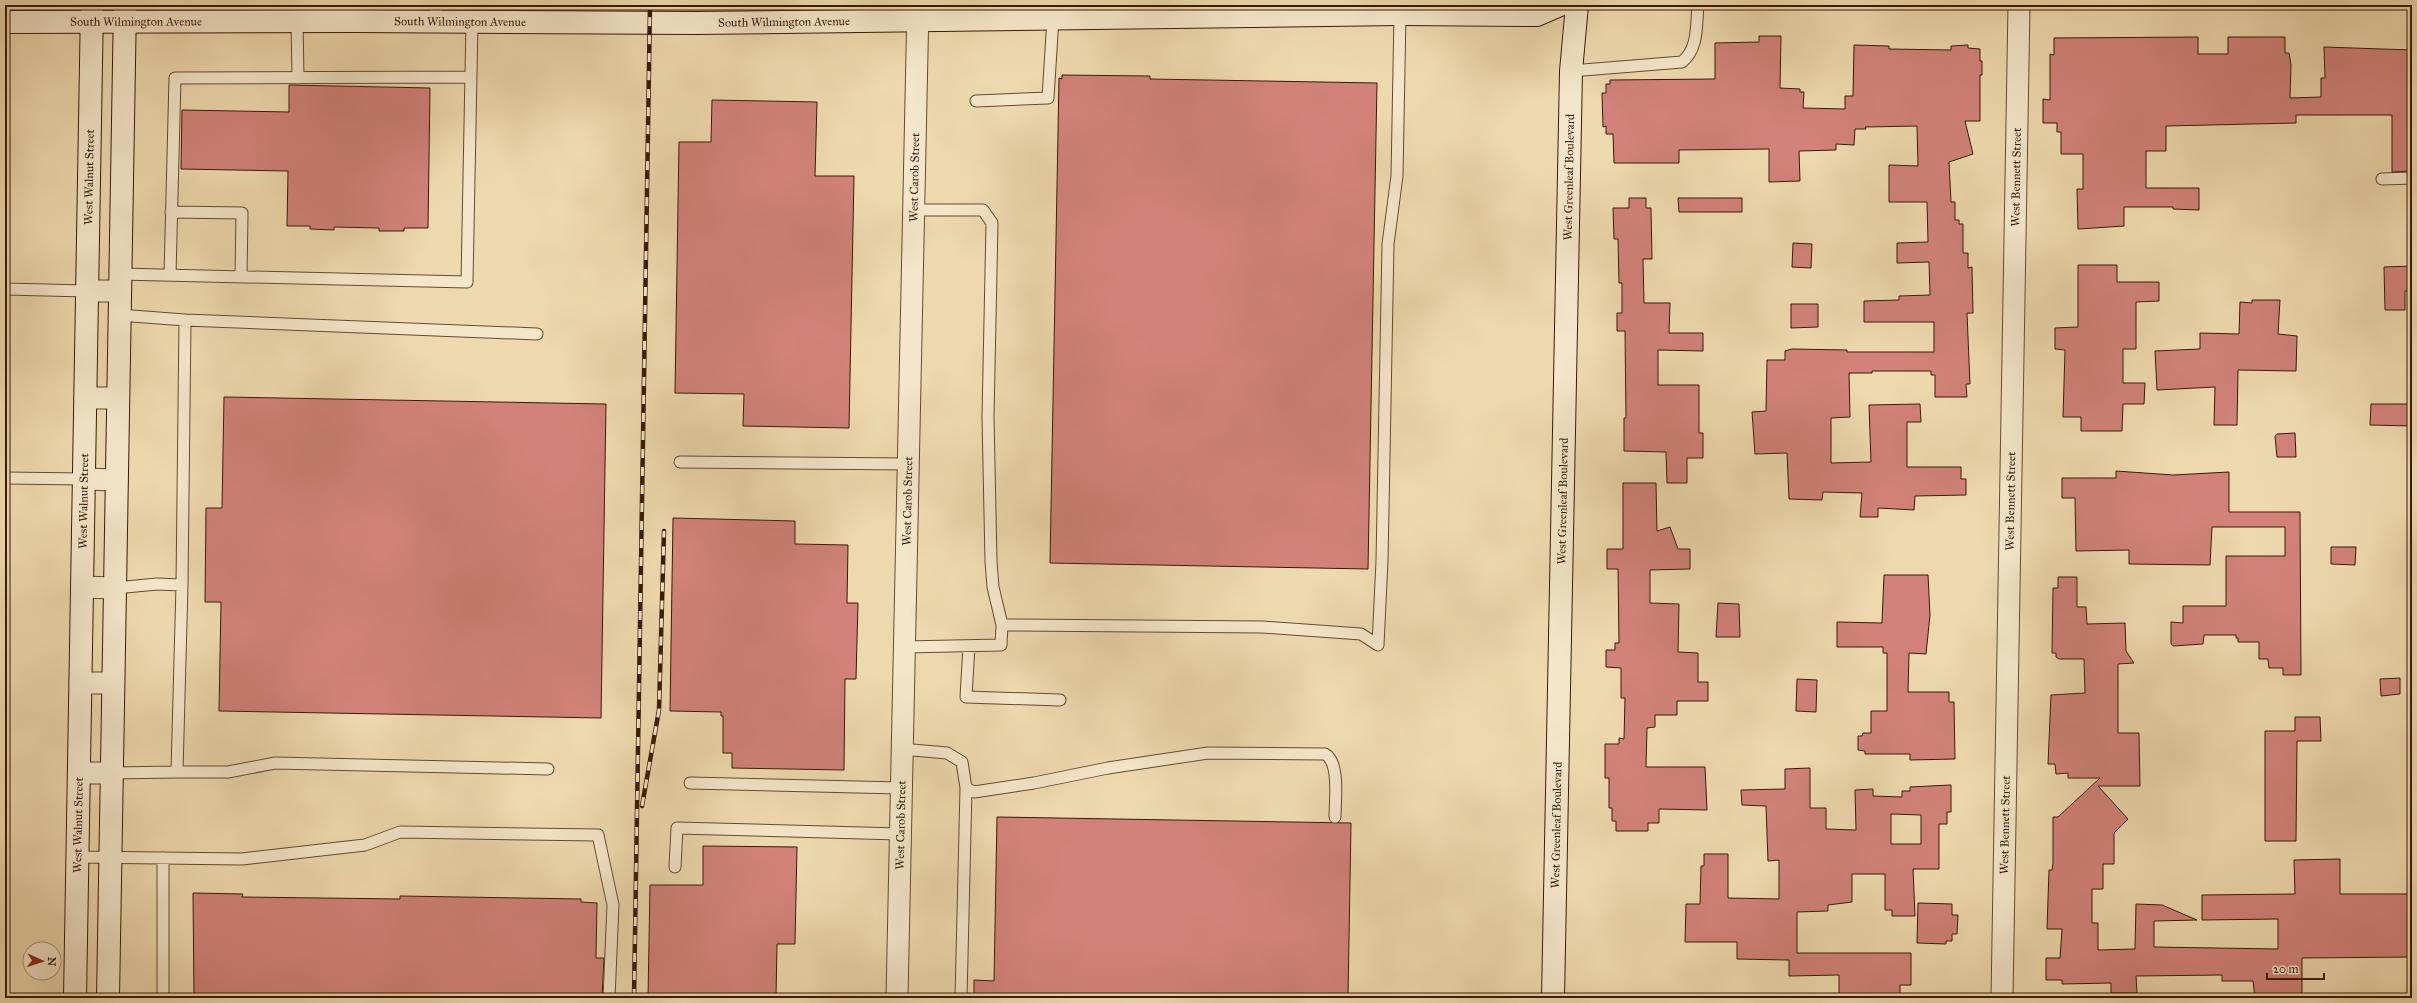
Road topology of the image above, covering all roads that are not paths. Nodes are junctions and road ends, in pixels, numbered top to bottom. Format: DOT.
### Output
graph roads {
  1 [pos="1560,5"];
  2 [pos="1577,5"];
  3 [pos="1698,5"];
  4 [pos="2019,5"];
  5 [pos="918,12"];
  6 [pos="92,13"];
  7 [pos="125,13"];
  8 [pos="436,13"];
  9 [pos="1400,14"];
  10 [pos="1053,18"];
  11 [pos="297,21"];
  12 [pos="472,21"];
  13 [pos="5,22"];
  14 [pos="1571,71"];
  15 [pos="471,77"];
  16 [pos="298,78"];
  17 [pos="976,101"];
  18 [pos="2412,178"];
  19 [pos="2382,179"];
  20 [pos="914,210"];
  21 [pos="171,212"];
  22 [pos="170,275"];
  23 [pos="241,277"];
  24 [pos="120,283"];
  25 [pos="5,289"];
  26 [pos="87,290"];
  27 [pos="120,315"];
  28 [pos="185,320"];
  29 [pos="537,334"];
  30 [pos="85,398"];
  31 [pos="118,398"];
  32 [pos="680,462"];
  33 [pos="908,464"];
  34 [pos="5,478"];
  35 [pos="84,479"];
  36 [pos="117,480"];
  37 [pos="182,585"];
  38 [pos="82,587"];
  39 [pos="115,588"];
  40 [pos="1002,625"];
  41 [pos="969,646"];
  42 [pos="904,647"];
  43 [pos="80,683"];
  44 [pos="113,683"];
  45 [pos="1060,700"];
  46 [pos="901,749"];
  47 [pos="548,769"];
  48 [pos="177,772"];
  49 [pos="79,773"];
  50 [pos="112,773"];
  51 [pos="690,783"];
  52 [pos="900,788"];
  53 [pos="966,788"];
  54 [pos="1335,817"];
  55 [pos="899,834"];
  56 [pos="77,857"];
  57 [pos="110,857"];
  58 [pos="163,858"];
  59 [pos="676,867"];
  60 [pos="75,998"];
  61 [pos="108,998"];
  62 [pos="163,998"];
  63 [pos="610,998"];
  64 [pos="897,998"];
  65 [pos="961,998"];
  66 [pos="1553,998"];
  67 [pos="2002,998"];
  1 -- 9 [label="street, South Wilmington Avenue"];
  2 -- 14 [label="street, West Greenleaf Boulevard"];
  3 -- 14 [label="lane"];
  4 -- 67 [label="street, West Bennett Street"];
  5 -- 10 [label="street, South Wilmington Avenue"];
  5 -- 12 [label="street, South Wilmington Avenue"];
  5 -- 20 [label="street, West Carob Street"];
  6 -- 7 [label="street, South Wilmington Avenue"];
  6 -- 13 [label="street, South Wilmington Avenue"];
  6 -- 26 [label="street, West Walnut Street"];
  7 -- 11 [label="street, South Wilmington Avenue"];
  7 -- 24 [label="street"];
  8 -- 11 [label="street, South Wilmington Avenue"];
  8 -- 12 [label="street, South Wilmington Avenue"];
  9 -- 10 [label="street, South Wilmington Avenue"];
  9 -- 40 [label="lane"];
  10 -- 17 [label="lane"];
  11 -- 16 [label="lane"];
  12 -- 15 [label="lane"];
  14 -- 66 [label="street, West Greenleaf Boulevard"];
  15 -- 16 [label="lane"];
  15 -- 23 [label="lane"];
  16 -- 21 [label="lane"];
  18 -- 19 [label="lane"];
  20 -- 33 [label="street, West Carob Street"];
  20 -- 40 [label="lane"];
  21 -- 22 [label="lane"];
  21 -- 23 [label="lane"];
  22 -- 23 [label="lane"];
  22 -- 24 [label="lane"];
  24 -- 26 [label="street"];
  24 -- 27 [label="street"];
  25 -- 26 [label="lane"];
  26 -- 30 [label="street, West Walnut Street"];
  27 -- 28 [label="lane"];
  27 -- 31 [label="street"];
  28 -- 29 [label="lane"];
  28 -- 37 [label="lane"];
  30 -- 31 [label="street"];
  30 -- 35 [label="street, West Walnut Street"];
  31 -- 36 [label="street"];
  32 -- 33 [label="lane"];
  33 -- 42 [label="street, West Carob Street"];
  34 -- 35 [label="lane"];
  35 -- 36 [label="street"];
  35 -- 38 [label="street, West Walnut Street"];
  36 -- 39 [label="street"];
  37 -- 39 [label="lane"];
  37 -- 48 [label="lane"];
  38 -- 39 [label="street"];
  38 -- 43 [label="street, West Walnut Street"];
  39 -- 44 [label="street"];
  40 -- 41 [label="lane"];
  41 -- 42 [label="lane"];
  41 -- 45 [label="lane"];
  42 -- 46 [label="street, West Carob Street"];
  43 -- 44 [label="street"];
  43 -- 49 [label="street, West Walnut Street"];
  44 -- 50 [label="street"];
  46 -- 52 [label="street, West Carob Street"];
  46 -- 53 [label="lane"];
  47 -- 48 [label="lane"];
  48 -- 50 [label="lane"];
  49 -- 50 [label="street"];
  49 -- 56 [label="street, West Walnut Street"];
  50 -- 57 [label="street"];
  51 -- 52 [label="lane"];
  52 -- 55 [label="street, West Carob Street"];
  53 -- 54 [label="lane"];
  53 -- 65 [label="lane"];
  55 -- 59 [label="lane"];
  55 -- 64 [label="street, West Carob Street"];
  56 -- 57 [label="lane"];
  56 -- 60 [label="street, West Walnut Street"];
  57 -- 58 [label="lane"];
  57 -- 61 [label="street"];
  58 -- 62 [label="lane"];
  58 -- 63 [label="lane"];
}
